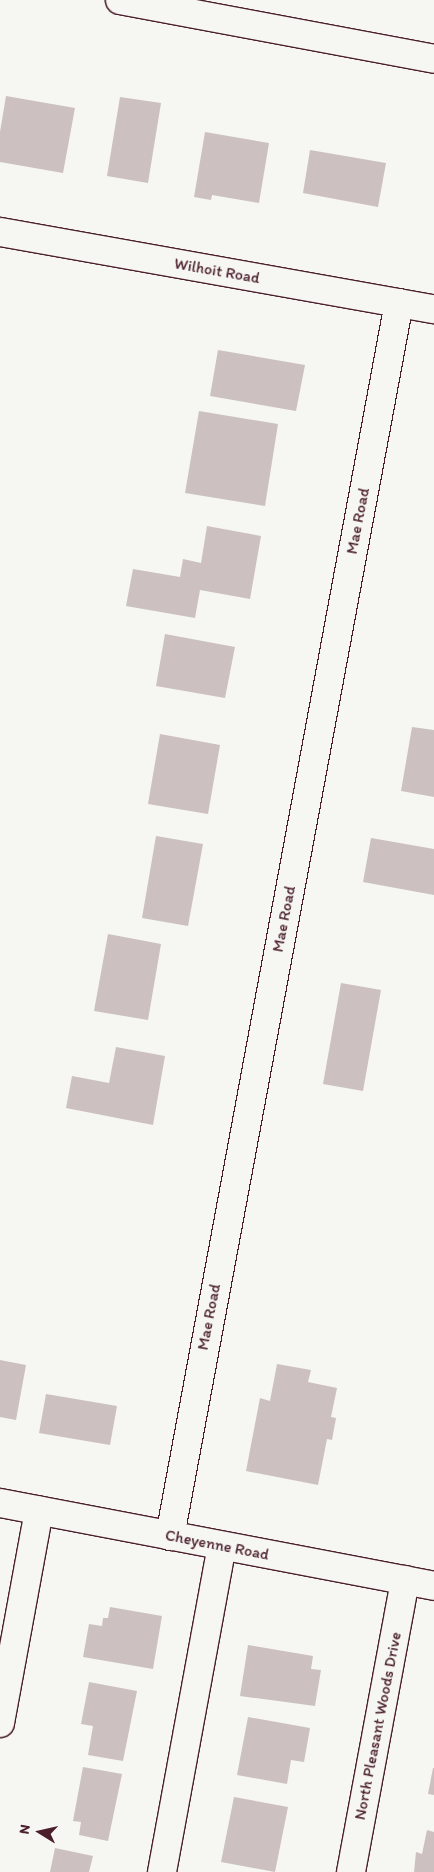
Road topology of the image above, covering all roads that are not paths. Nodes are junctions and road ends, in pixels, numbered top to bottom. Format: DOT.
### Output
graph roads {
  1 [pos="120,0"];
  2 [pos="434,59"];
  3 [pos="0,232"];
  4 [pos="399,303"];
  5 [pos="434,309"];
  6 [pos="0,1504"];
  7 [pos="39,1511"];
  8 [pos="170,1536"];
  9 [pos="222,1546"];
  10 [pos="405,1580"];
  11 [pos="434,1586"];
  12 [pos="0,1723"];
  13 [pos="162,1872"];
  14 [pos="351,1872"];
  1 -- 2 [label="street"];
  3 -- 4 [label="street, Wilhoit Road"];
  4 -- 5 [label="street, Wilhoit Road"];
  4 -- 8 [label="street, Mae Road"];
  6 -- 7 [label="street, Cheyenne Road"];
  7 -- 8 [label="street, Cheyenne Road"];
  7 -- 12 [label="street"];
  8 -- 9 [label="street, Cheyenne Road"];
  9 -- 10 [label="street, Cheyenne Road"];
  9 -- 13 [label="street"];
  10 -- 11 [label="street, Cheyenne Road"];
  10 -- 14 [label="street, North Pleasant Woods Drive"];
}
